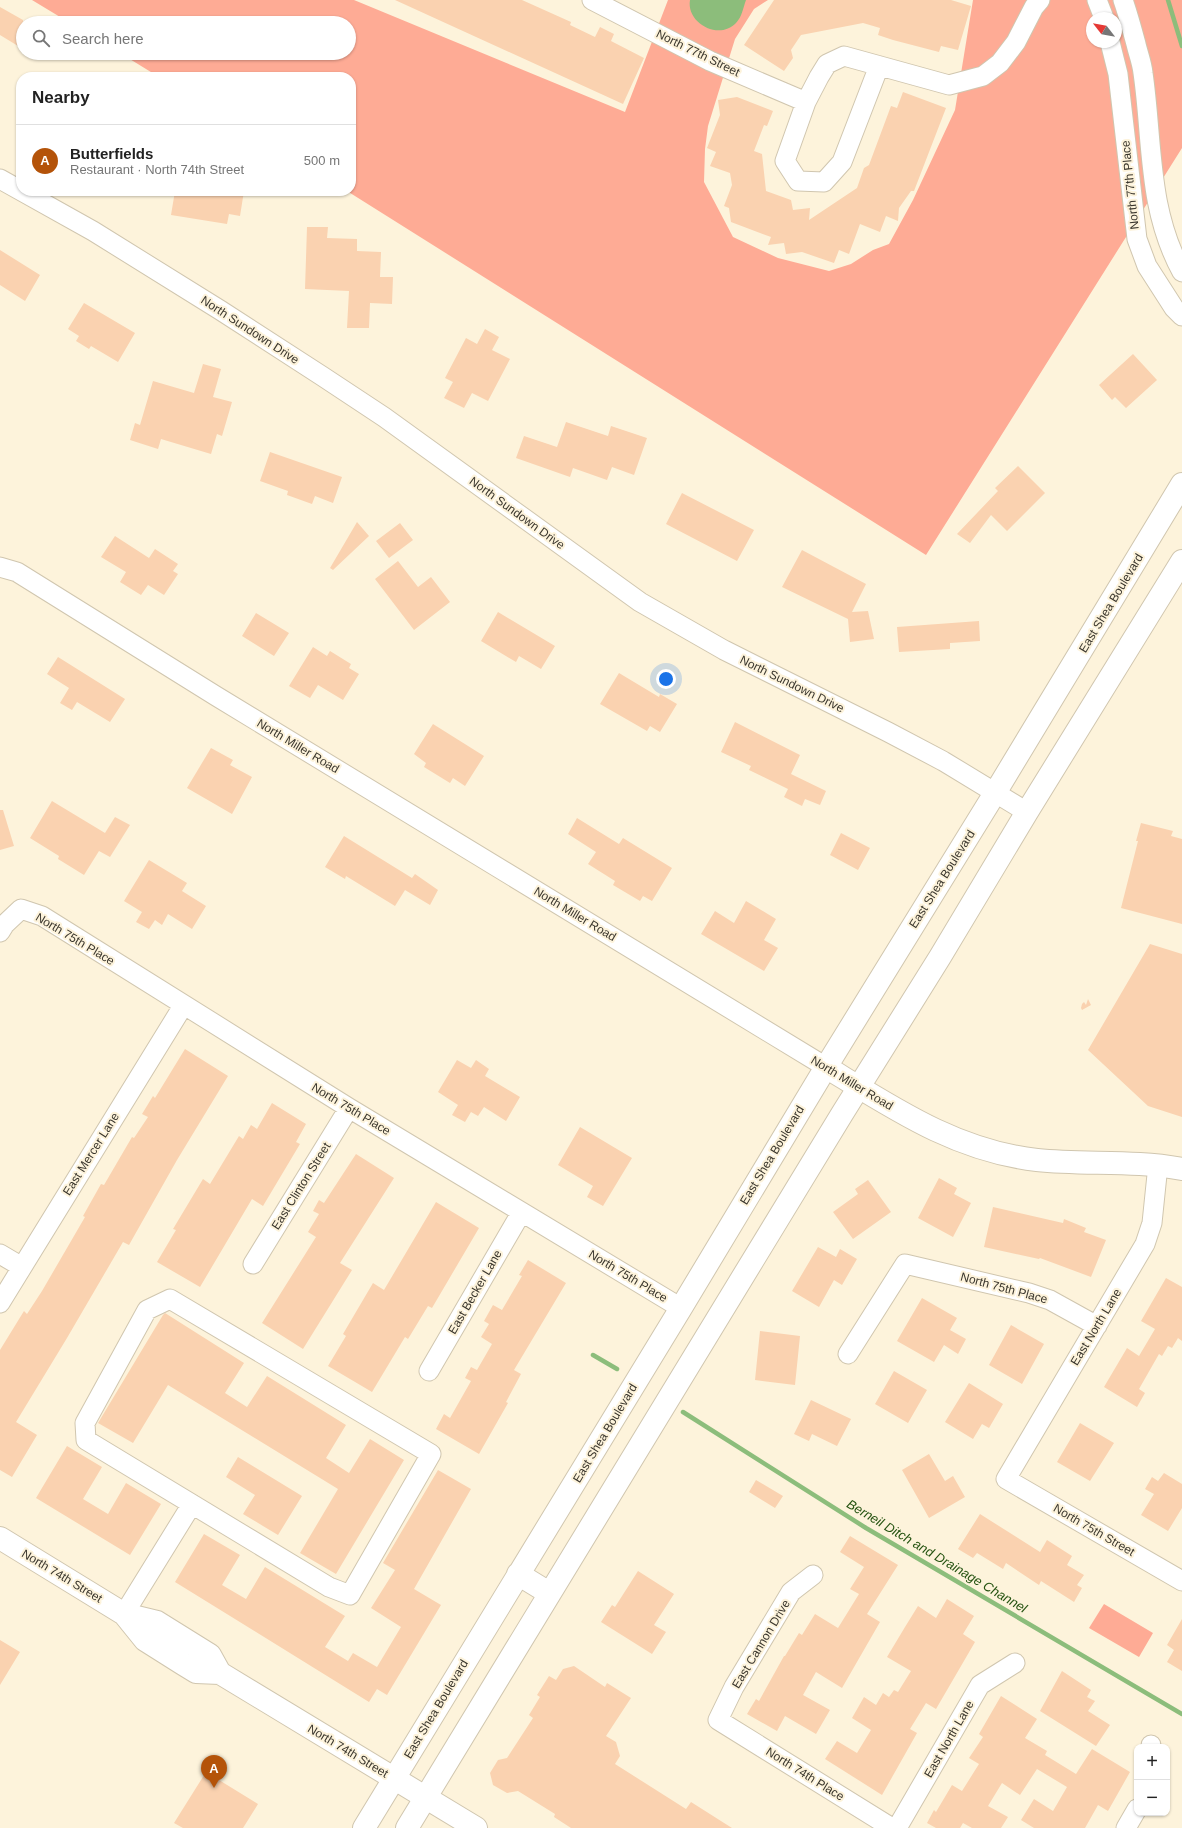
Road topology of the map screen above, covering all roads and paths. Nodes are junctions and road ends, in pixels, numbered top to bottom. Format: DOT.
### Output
graph roads {
  1 [pos="592,0"];
  2 [pos="1040,0"];
  3 [pos="1097,0"];
  4 [pos="1123,0"];
  5 [pos="1102,12"];
  6 [pos="1112,48"];
  7 [pos="879,66"];
  8 [pos="806,102"];
  9 [pos="0,179"];
  10 [pos="16,188"];
  11 [pos="30,196"];
  12 [pos="1182,272"];
  13 [pos="1182,316"];
  14 [pos="1182,484"];
  15 [pos="1182,561"];
  16 [pos="0,567"];
  17 [pos="995,793"];
  18 [pos="1027,812"];
  19 [pos="0,932"];
  20 [pos="183,1006"];
  21 [pos="826,1067"];
  22 [pos="858,1087"];
  23 [pos="349,1108"];
  24 [pos="1158,1165"];
  25 [pos="1182,1169"];
  26 [pos="521,1212"];
  27 [pos="0,1254"];
  28 [pos="253,1264"];
  29 [pos="22,1267"];
  30 [pos="0,1303"];
  31 [pos="681,1308"];
  32 [pos="1097,1326"];
  33 [pos="848,1354"];
  34 [pos="429,1371"];
  35 [pos="1006,1479"];
  36 [pos="192,1504"];
  37 [pos="0,1538"];
  38 [pos="518,1574"];
  39 [pos="812,1575"];
  40 [pos="1182,1580"];
  41 [pos="549,1593"];
  42 [pos="124,1614"];
  43 [pos="1015,1663"];
  44 [pos="718,1720"];
  45 [pos="394,1778"];
  46 [pos="426,1798"];
  47 [pos="1134,1814"];
  48 [pos="364,1828"];
  49 [pos="407,1828"];
  50 [pos="476,1828"];
  51 [pos="892,1828"];
  52 [pos="897,1828"];
  53 [pos="1126,1828"];
  1 -- 8 [label="street, North 77th Street"];
  2 -- 7 [label="street"];
  3 -- 5 [label="street"];
  4 -- 12 [label="street, North 77th Place"];
  6 -- 13 [label="street, North 77th Place"];
  7 -- 8 [label="street"];
  7 -- 8 [label="street"];
  9 -- 10 [label="street, North Sundown Drive"];
  11 -- 17 [label="street, North Sundown Drive"];
  14 -- 17 [label="main road, East Shea Boulevard"];
  15 -- 18 [label="main road"];
  16 -- 21 [label="street, North Miller Road"];
  17 -- 18 [label="street, North Sundown Drive"];
  17 -- 21 [label="main road, East Shea Boulevard"];
  18 -- 22 [label="main road"];
  19 -- 20 [label="street, North 75th Place"];
  20 -- 23 [label="street, North 75th Place"];
  20 -- 29 [label="street, East Mercer Lane"];
  21 -- 22 [label="main road, North Miller Road"];
  21 -- 31 [label="main road, East Shea Boulevard"];
  22 -- 24 [label="main road, North Miller Road"];
  22 -- 41 [label="main road"];
  23 -- 26 [label="street, North 75th Place"];
  23 -- 28 [label="street, East Clinton Street"];
  24 -- 25 [label="main road, North Miller Road"];
  24 -- 32 [label="street, East North Lane"];
  26 -- 31 [label="street, North 75th Place"];
  26 -- 34 [label="street, East Becker Lane"];
  27 -- 29 [label="street"];
  29 -- 30 [label="street, East Mercer Lane"];
  31 -- 38 [label="main road, East Shea Boulevard"];
  32 -- 33 [label="street, North 75th Place"];
  32 -- 35 [label="street, East North Lane"];
  35 -- 40 [label="street, North 75th Street"];
  36 -- 36 [label="street"];
  36 -- 42 [label="street"];
  37 -- 42 [label="main road, North 74th Street"];
  38 -- 41 [label="main road"];
  38 -- 45 [label="main road, East Shea Boulevard"];
  39 -- 44 [label="street, East Cannon Drive"];
  41 -- 46 [label="main road"];
  42 -- 45 [label="main road, North 74th Street"];
  43 -- 52 [label="street, East North Lane"];
  44 -- 51 [label="street, North 74th Place"];
  45 -- 46 [label="main road, North 74th Street"];
  45 -- 48 [label="main road, East Shea Boulevard"];
  46 -- 49 [label="main road"];
  46 -- 50 [label="main road, North 74th Street"];
  47 -- 53 [label="street"];
}
